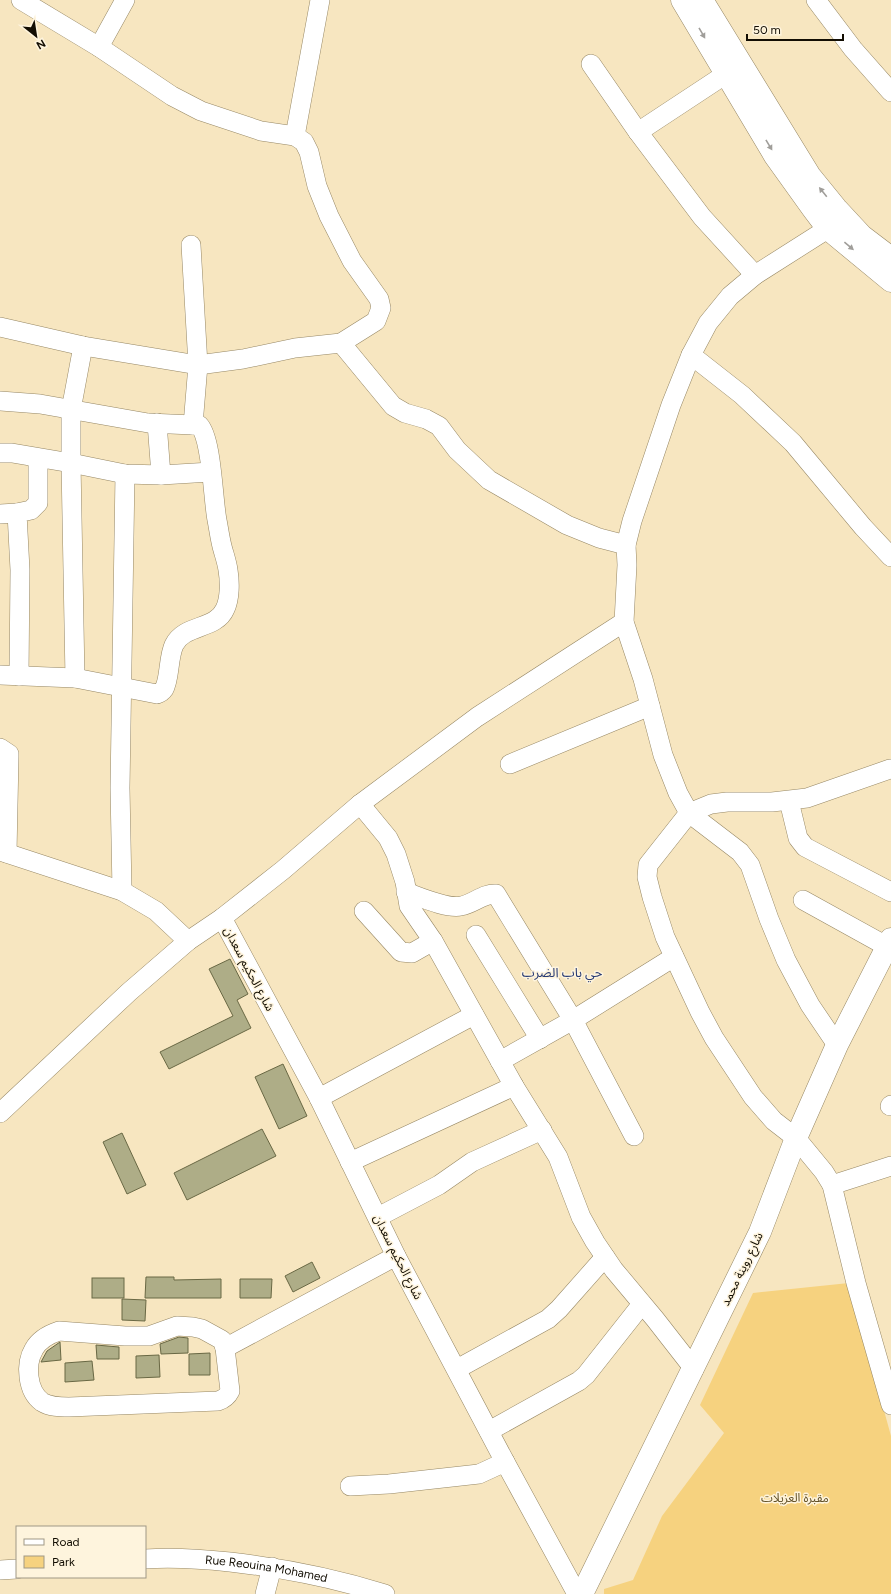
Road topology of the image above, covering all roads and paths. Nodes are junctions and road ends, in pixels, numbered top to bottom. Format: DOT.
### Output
graph roads {
  1 [pos="21,0"];
  2 [pos="125,0"];
  3 [pos="320,0"];
  4 [pos="682,0"];
  5 [pos="702,0"];
  6 [pos="816,0"];
  7 [pos="99,47"];
  8 [pos="590,64"];
  9 [pos="734,70"];
  10 [pos="891,92"];
  11 [pos="638,132"];
  12 [pos="294,136"];
  13 [pos="837,223"];
  14 [pos="190,245"];
  15 [pos="891,258"];
  16 [pos="755,275"];
  17 [pos="891,281"];
  18 [pos="0,327"];
  19 [pos="342,344"];
  20 [pos="83,346"];
  21 [pos="691,355"];
  22 [pos="198,365"];
  23 [pos="0,401"];
  24 [pos="71,410"];
  25 [pos="157,423"];
  26 [pos="193,426"];
  27 [pos="0,453"];
  28 [pos="38,458"];
  29 [pos="71,463"];
  30 [pos="211,472"];
  31 [pos="125,474"];
  32 [pos="161,475"];
  33 [pos="8,513"];
  34 [pos="626,545"];
  35 [pos="891,557"];
  36 [pos="624,622"];
  37 [pos="0,675"];
  38 [pos="19,676"];
  39 [pos="76,678"];
  40 [pos="122,687"];
  41 [pos="650,706"];
  42 [pos="0,748"];
  43 [pos="510,764"];
  44 [pos="890,768"];
  45 [pos="789,800"];
  46 [pos="360,804"];
  47 [pos="689,813"];
  48 [pos="4,852"];
  49 [pos="122,890"];
  50 [pos="406,892"];
  51 [pos="891,892"];
  52 [pos="803,900"];
  53 [pos="364,912"];
  54 [pos="222,918"];
  55 [pos="476,935"];
  56 [pos="188,941"];
  57 [pos="432,941"];
  58 [pos="889,943"];
  59 [pos="674,957"];
  60 [pos="474,1015"];
  61 [pos="574,1020"];
  62 [pos="540,1039"];
  63 [pos="837,1045"];
  64 [pos="500,1062"];
  65 [pos="514,1086"];
  66 [pos="319,1098"];
  67 [pos="0,1113"];
  68 [pos="542,1130"];
  69 [pos="634,1136"];
  70 [pos="796,1138"];
  71 [pos="350,1162"];
  72 [pos="891,1166"];
  73 [pos="832,1185"];
  74 [pos="378,1217"];
  75 [pos="396,1256"];
  76 [pos="605,1257"];
  77 [pos="642,1304"];
  78 [pos="225,1348"];
  79 [pos="884,1356"];
  80 [pos="457,1369"];
  81 [pos="694,1369"];
  82 [pos="891,1404"];
  83 [pos="489,1431"];
  84 [pos="505,1462"];
  85 [pos="350,1486"];
  86 [pos="146,1559"];
  87 [pos="272,1567"];
  88 [pos="0,1570"];
  89 [pos="16,1570"];
  90 [pos="265,1594"];
  91 [pos="385,1594"];
  92 [pos="576,1594"];
  93 [pos="582,1594"];
  1 -- 7 [label="street"];
  2 -- 7 [label="street"];
  3 -- 12 [label="street"];
  4 -- 9 [label="main road, one-way"];
  5 -- 9 [label="main road"];
  6 -- 10 [label="street"];
  7 -- 12 [label="street"];
  8 -- 11 [label="street"];
  9 -- 11 [label="street"];
  9 -- 13 [label="main road"];
  11 -- 16 [label="street"];
  12 -- 19 [label="street"];
  13 -- 15 [label="main road"];
  13 -- 16 [label="street"];
  13 -- 17 [label="main road, one-way"];
  14 -- 22 [label="street"];
  16 -- 21 [label="street"];
  18 -- 20 [label="street"];
  19 -- 22 [label="street"];
  19 -- 34 [label="street"];
  20 -- 22 [label="street"];
  20 -- 24 [label="street"];
  21 -- 34 [label="street"];
  21 -- 35 [label="street"];
  22 -- 26 [label="street"];
  23 -- 24 [label="street"];
  24 -- 25 [label="street"];
  24 -- 29 [label="street"];
  25 -- 26 [label="street"];
  25 -- 32 [label="street"];
  26 -- 30 [label="street"];
  27 -- 28 [label="street"];
  28 -- 29 [label="street"];
  28 -- 33 [label="street"];
  29 -- 31 [label="street"];
  29 -- 39 [label="street"];
  30 -- 32 [label="street"];
  30 -- 40 [label="street"];
  31 -- 32 [label="street"];
  31 -- 40 [label="street"];
  33 -- 38 [label="street"];
  34 -- 36 [label="street"];
  36 -- 41 [label="street"];
  36 -- 46 [label="street"];
  37 -- 38 [label="street"];
  38 -- 39 [label="street"];
  39 -- 40 [label="street"];
  40 -- 49 [label="street"];
  41 -- 43 [label="street"];
  41 -- 47 [label="street"];
  42 -- 48 [label="street"];
  44 -- 45 [label="street"];
  45 -- 47 [label="street"];
  45 -- 51 [label="street"];
  46 -- 50 [label="street"];
  46 -- 54 [label="street"];
  47 -- 59 [label="street"];
  47 -- 63 [label="street"];
  48 -- 49 [label="street"];
  49 -- 56 [label="street"];
  50 -- 57 [label="street"];
  50 -- 61 [label="street"];
  52 -- 58 [label="street"];
  53 -- 57 [label="street"];
  54 -- 56 [label="street"];
  54 -- 66 [label="street, شارع الحكيم سعدان"];
  55 -- 62 [label="street"];
  56 -- 67 [label="street"];
  57 -- 60 [label="street"];
  58 -- 63 [label="main road, شارع روينة محمد"];
  59 -- 61 [label="street"];
  59 -- 70 [label="street"];
  60 -- 64 [label="street"];
  60 -- 66 [label="street"];
  61 -- 62 [label="street"];
  61 -- 69 [label="street"];
  62 -- 64 [label="street"];
  63 -- 70 [label="main road, شارع روينة محمد"];
  64 -- 65 [label="street"];
  65 -- 68 [label="street"];
  65 -- 71 [label="street"];
  66 -- 71 [label="street, شارع الحكيم سعدان"];
  68 -- 74 [label="street"];
  68 -- 76 [label="street"];
  70 -- 73 [label="street"];
  70 -- 81 [label="main road, شارع روينة محمد"];
  71 -- 74 [label="street, شارع الحكيم سعدان"];
  72 -- 73 [label="street"];
  73 -- 79 [label="street"];
  74 -- 75 [label="street, شارع الحكيم سعدان"];
  75 -- 78 [label="street"];
  75 -- 80 [label="street, شارع الحكيم سعدان"];
  76 -- 77 [label="street"];
  76 -- 80 [label="street"];
  77 -- 81 [label="street"];
  77 -- 83 [label="street"];
  78 -- 78 [label="street"];
  79 -- 82 [label="street"];
  80 -- 83 [label="street, شارع الحكيم سعدان"];
  81 -- 93 [label="main road, شارع روينة محمد"];
  83 -- 84 [label="street, شارع الحكيم سعدان"];
  84 -- 85 [label="street"];
  84 -- 92 [label="street, شارع الحكيم سعدان"];
  86 -- 87 [label="street, Rue Reouina Mohamed"];
  87 -- 90 [label="street"];
  87 -- 91 [label="street, Rue Reouina Mohamed"];
  88 -- 89 [label="street"];
}
